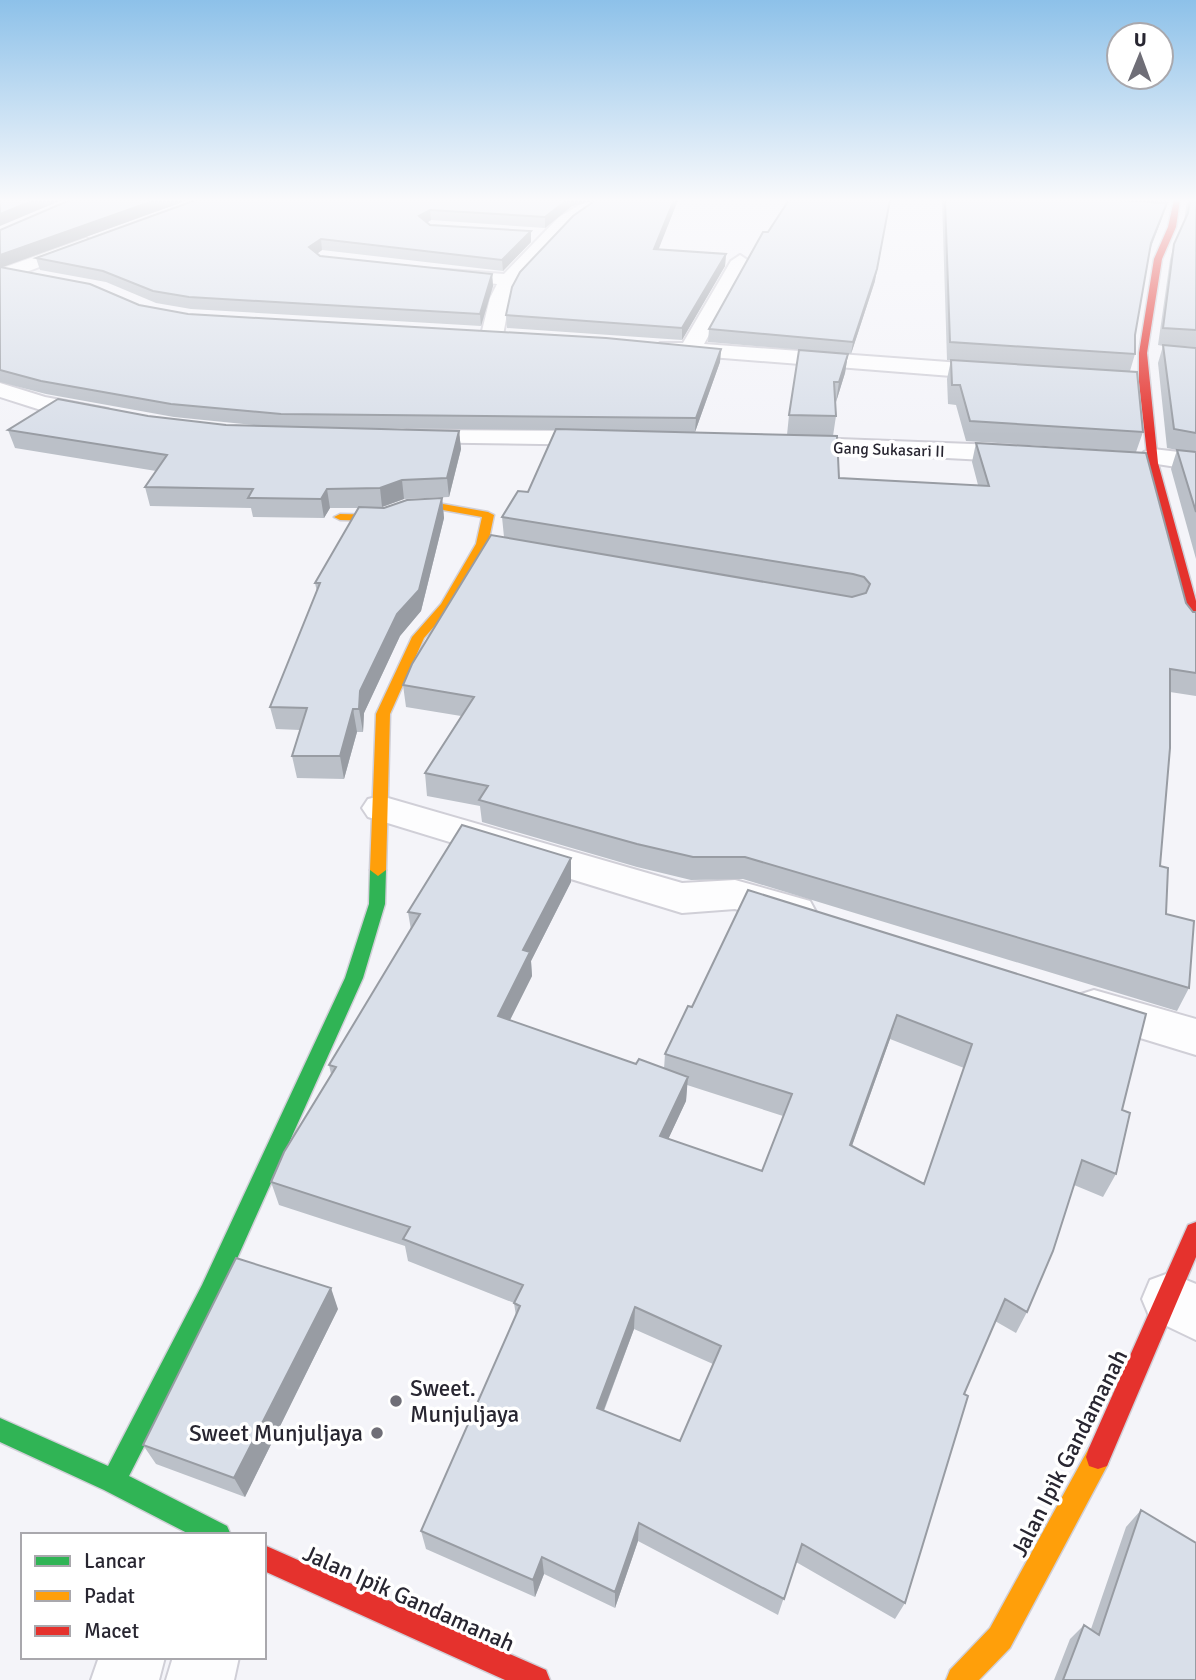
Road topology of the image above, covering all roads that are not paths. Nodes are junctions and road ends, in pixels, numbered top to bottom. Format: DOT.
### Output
graph roads {
  1 [pos="33,278"];
  2 [pos="493,278"];
  3 [pos="730,278"];
  4 [pos="1155,278"];
  5 [pos="47,280"];
  6 [pos="509,280"];
  7 [pos="464,333"];
  8 [pos="492,335"];
  9 [pos="517,336"];
  10 [pos="642,345"];
  11 [pos="690,350"];
  12 [pos="1143,353"];
  13 [pos="1170,355"];
  14 [pos="1021,374"];
  15 [pos="1116,380"];
  16 [pos="1144,382"];
  17 [pos="0,390"];
  18 [pos="121,418"];
  19 [pos="380,437"];
  20 [pos="626,439"];
  21 [pos="765,444"];
  22 [pos="1044,455"];
  23 [pos="1153,460"];
  24 [pos="1126,461"];
  25 [pos="1196,462"];
  26 [pos="340,517"];
  27 [pos="1196,624"];
  28 [pos="381,808"];
  29 [pos="833,923"];
  30 [pos="1052,994"];
  31 [pos="1196,1037"];
  32 [pos="1196,1232"];
  33 [pos="1183,1306"];
  34 [pos="0,1430"];
  35 [pos="113,1481"];
  36 [pos="186,1527"];
  37 [pos="266,1559"];
  38 [pos="131,1659"];
  39 [pos="205,1659"];
  40 [pos="125,1680"];
  41 [pos="200,1680"];
  42 [pos="536,1680"];
  43 [pos="960,1680"];
  1 -- 5 [label="street"];
  2 -- 6 [label="street"];
  3 -- 11 [label="street"];
  4 -- 12 [label="street"];
  6 -- 8 [label="street"];
  7 -- 8 [label="street"];
  8 -- 9 [label="street"];
  10 -- 11 [label="street"];
  11 -- 14 [label="street"];
  12 -- 13 [label="street"];
  12 -- 16 [label="street"];
  15 -- 16 [label="street"];
  16 -- 23 [label="street"];
  17 -- 18 [label="street"];
  19 -- 20 [label="street"];
  21 -- 22 [label="street, Gang Sukasari II"];
  23 -- 24 [label="street"];
  23 -- 25 [label="street"];
  23 -- 27 [label="street"];
  26 -- 28 [label="street"];
  28 -- 29 [label="street"];
  28 -- 35 [label="street"];
  30 -- 31 [label="street"];
  32 -- 33 [label="street, Jalan Ipik Gandamanah"];
  33 -- 43 [label="street, Jalan Ipik Gandamanah"];
  34 -- 35 [label="street"];
  35 -- 36 [label="street"];
  37 -- 42 [label="street, Jalan Ipik Gandamanah"];
  38 -- 40 [label="street"];
  39 -- 41 [label="street"];
}
